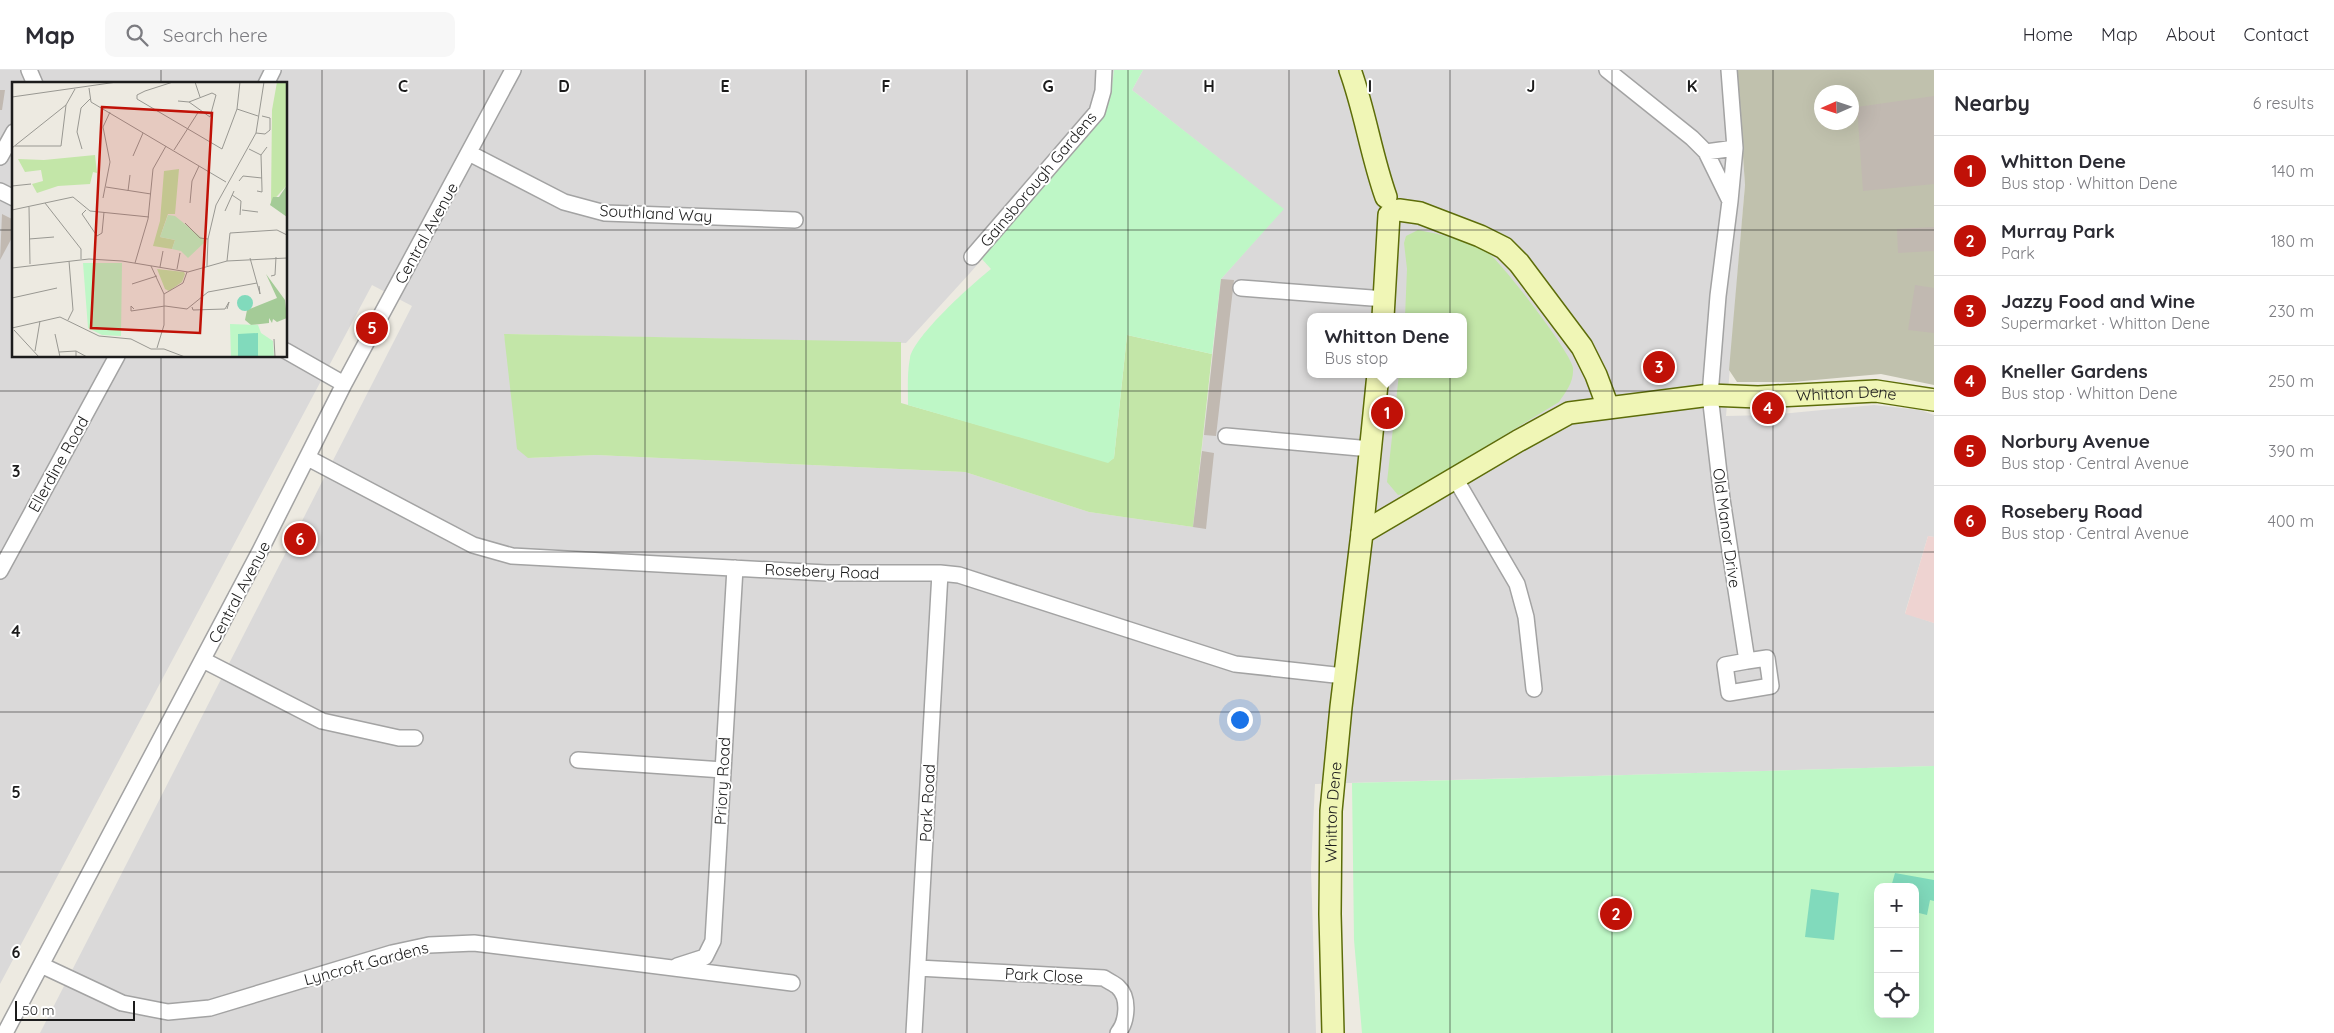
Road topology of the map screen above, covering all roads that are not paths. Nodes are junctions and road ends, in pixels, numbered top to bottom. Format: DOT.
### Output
graph roads {
  1 [pos="30,70"];
  2 [pos="274,70"];
  3 [pos="513,70"];
  4 [pos="1104,70"];
  5 [pos="1350,70"];
  6 [pos="1607,70"];
  7 [pos="1729,70"];
  8 [pos="34,82"];
  9 [pos="267,82"];
  10 [pos="12,136"];
  11 [pos="1735,148"];
  12 [pos="1706,152"];
  13 [pos="469,154"];
  14 [pos="0,157"];
  15 [pos="0,191"];
  16 [pos="12,197"];
  17 [pos="1730,201"];
  18 [pos="1392,207"];
  19 [pos="796,220"];
  20 [pos="972,257"];
  21 [pos="1241,288"];
  22 [pos="1384,308"];
  23 [pos="288,352"];
  24 [pos="116,358"];
  25 [pos="1378,378"];
  26 [pos="344,384"];
  27 [pos="1710,395"];
  28 [pos="1934,400"];
  29 [pos="1608,407"];
  30 [pos="1226,436"];
  31 [pos="1371,449"];
  32 [pos="308,458"];
  33 [pos="1455,478"];
  34 [pos="1362,533"];
  35 [pos="735,568"];
  36 [pos="0,571"];
  37 [pos="940,573"];
  38 [pos="203,660"];
  39 [pos="1747,662"];
  40 [pos="1344,676"];
  41 [pos="1534,689"];
  42 [pos="415,738"];
  43 [pos="578,760"];
  44 [pos="723,770"];
  45 [pos="41,965"];
  46 [pos="671,967"];
  47 [pos="918,968"];
  48 [pos="792,983"];
  49 [pos="5,1033"];
  50 [pos="914,1033"];
  51 [pos="1118,1033"];
  52 [pos="1333,1033"];
  1 -- 8 [label="street"];
  2 -- 9 [label="street"];
  3 -- 13 [label="street, Central Avenue"];
  4 -- 20 [label="street, Gainsborough Gardens"];
  5 -- 18 [label="street"];
  6 -- 12 [label="street"];
  7 -- 11 [label="street, Old Manor Drive"];
  10 -- 14 [label="street"];
  11 -- 12 [label="street"];
  11 -- 17 [label="street, Old Manor Drive"];
  12 -- 17 [label="street"];
  13 -- 19 [label="street, Southland Way"];
  13 -- 26 [label="street, Central Avenue"];
  15 -- 16 [label="street"];
  17 -- 27 [label="street, Old Manor Drive"];
  18 -- 22 [label="street"];
  18 -- 29 [label="street"];
  21 -- 22 [label="street"];
  23 -- 26 [label="street"];
  24 -- 36 [label="street, Ellerdine Road"];
  25 -- 31 [label="street, Whitton Dene"];
  26 -- 32 [label="street, Central Avenue"];
  27 -- 28 [label="street, Whitton Dene"];
  27 -- 29 [label="street, Whitton Dene"];
  27 -- 39 [label="street, Old Manor Drive"];
  29 -- 33 [label="street, Whitton Dene"];
  30 -- 31 [label="street"];
  31 -- 34 [label="street, Whitton Dene"];
  32 -- 35 [label="street, Rosebery Road"];
  32 -- 38 [label="street, Central Avenue"];
  33 -- 34 [label="street, Whitton Dene"];
  33 -- 41 [label="street"];
  34 -- 40 [label="street, Whitton Dene"];
  35 -- 37 [label="street, Rosebery Road"];
  35 -- 44 [label="street, Priory Road"];
  37 -- 40 [label="street, Rosebery Road"];
  37 -- 47 [label="street, Park Road"];
  38 -- 42 [label="street"];
  38 -- 45 [label="street, Central Avenue"];
  40 -- 52 [label="street, Whitton Dene"];
  43 -- 44 [label="street"];
  44 -- 46 [label="street, Priory Road"];
  45 -- 46 [label="street, Lyncroft Gardens"];
  45 -- 49 [label="street, Central Avenue"];
  46 -- 48 [label="street, Lyncroft Gardens"];
  47 -- 50 [label="street, Park Road"];
  47 -- 51 [label="street, Park Close"];
}
